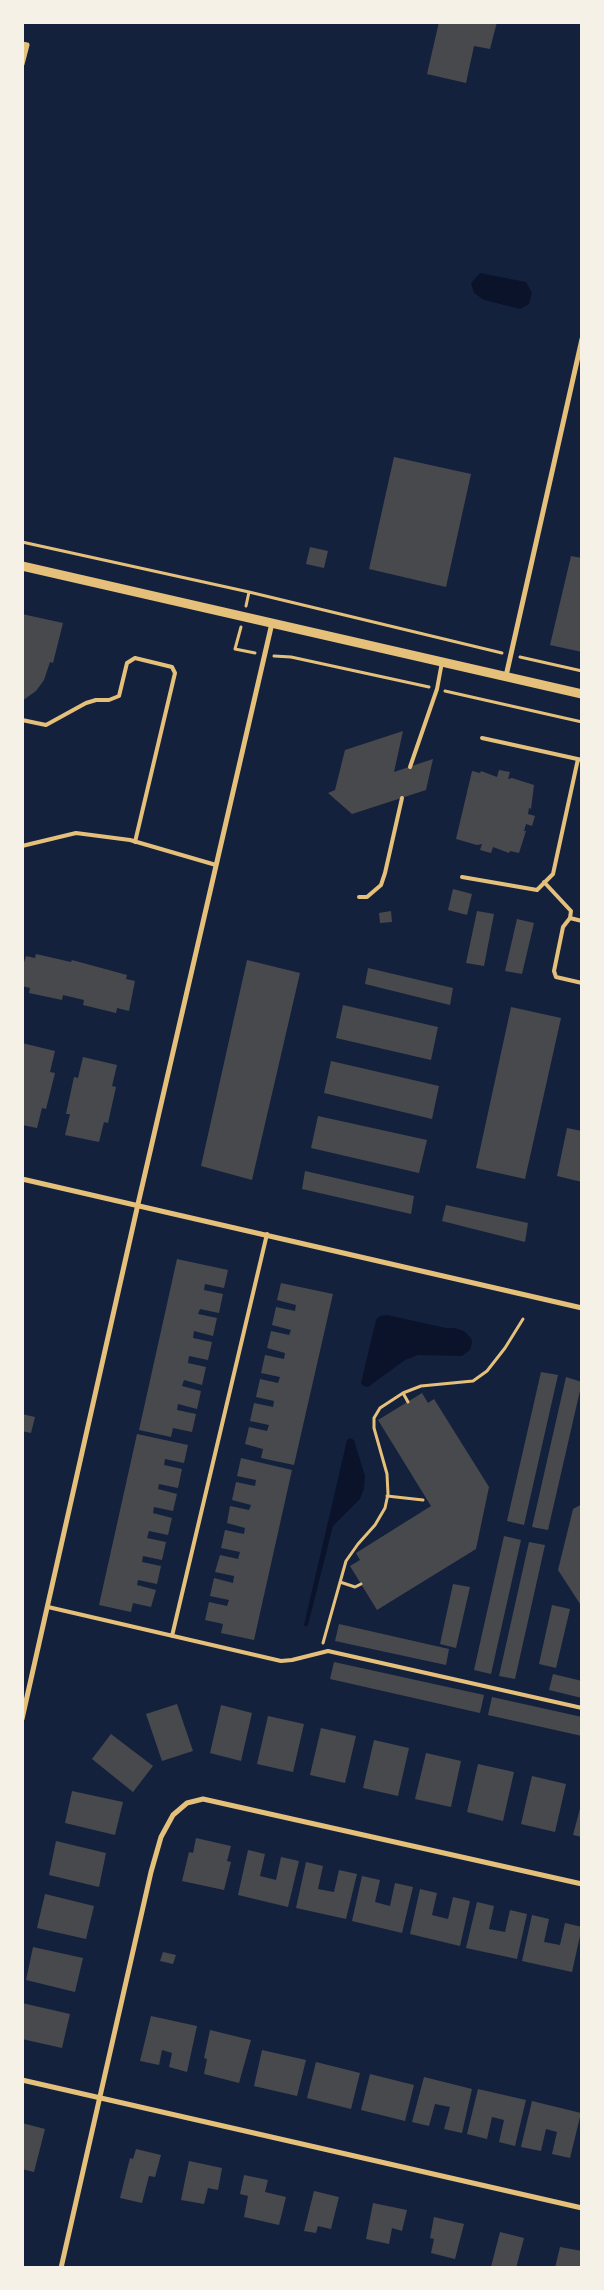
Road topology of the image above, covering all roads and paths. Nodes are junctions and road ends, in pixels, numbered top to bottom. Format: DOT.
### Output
graph roads {
  1 [pos="25,44"];
  2 [pos="22,64"];
  3 [pos="582,339"];
  4 [pos="22,542"];
  5 [pos="22,566"];
  6 [pos="272,623"];
  7 [pos="510,655"];
  8 [pos="442,662"];
  9 [pos="582,672"];
  10 [pos="506,676"];
  11 [pos="582,694"];
  12 [pos="22,720"];
  13 [pos="482,738"];
  14 [pos="580,759"];
  15 [pos="410,767"];
  16 [pos="402,798"];
  17 [pos="135,842"];
  18 [pos="22,846"];
  19 [pos="216,865"];
  20 [pos="462,877"];
  21 [pos="544,882"];
  22 [pos="359,897"];
  23 [pos="570,918"];
  24 [pos="582,921"];
  25 [pos="582,983"];
  26 [pos="22,1179"];
  27 [pos="138,1204"];
  28 [pos="267,1234"];
  29 [pos="582,1308"];
  30 [pos="522,1319"];
  31 [pos="403,1393"];
  32 [pos="408,1402"];
  33 [pos="387,1496"];
  34 [pos="423,1500"];
  35 [pos="340,1582"];
  36 [pos="361,1584"];
  37 [pos="48,1607"];
  38 [pos="172,1636"];
  39 [pos="321,1653"];
  40 [pos="582,1708"];
  41 [pos="22,1718"];
  42 [pos="582,1884"];
  43 [pos="22,2080"];
  44 [pos="99,2098"];
  45 [pos="582,2208"];
  46 [pos="61,2268"];
  1 -- 2 [label="street"];
  3 -- 7 [label="street"];
  4 -- 7 [label="path"];
  5 -- 6 [label="street"];
  6 -- 8 [label="street"];
  6 -- 19 [label="street"];
  7 -- 9 [label="path"];
  7 -- 10 [label="street"];
  8 -- 10 [label="street"];
  8 -- 15 [label="lane"];
  10 -- 11 [label="street"];
  12 -- 17 [label="lane"];
  13 -- 14 [label="lane"];
  14 -- 21 [label="lane"];
  16 -- 22 [label="lane"];
  17 -- 18 [label="lane"];
  17 -- 19 [label="lane"];
  19 -- 27 [label="street"];
  20 -- 21 [label="lane"];
  21 -- 23 [label="lane"];
  23 -- 24 [label="lane"];
  23 -- 25 [label="lane"];
  26 -- 27 [label="street"];
  27 -- 28 [label="street"];
  27 -- 37 [label="street"];
  28 -- 29 [label="street"];
  28 -- 38 [label="lane"];
  30 -- 31 [label="path"];
  31 -- 32 [label="path"];
  31 -- 33 [label="path"];
  33 -- 34 [label="path"];
  33 -- 35 [label="path"];
  35 -- 36 [label="path"];
  35 -- 39 [label="path"];
  37 -- 38 [label="lane"];
  37 -- 41 [label="street"];
  38 -- 39 [label="lane"];
  39 -- 40 [label="lane"];
  42 -- 44 [label="street"];
  43 -- 44 [label="street"];
  44 -- 45 [label="street"];
  44 -- 46 [label="street"];
}
